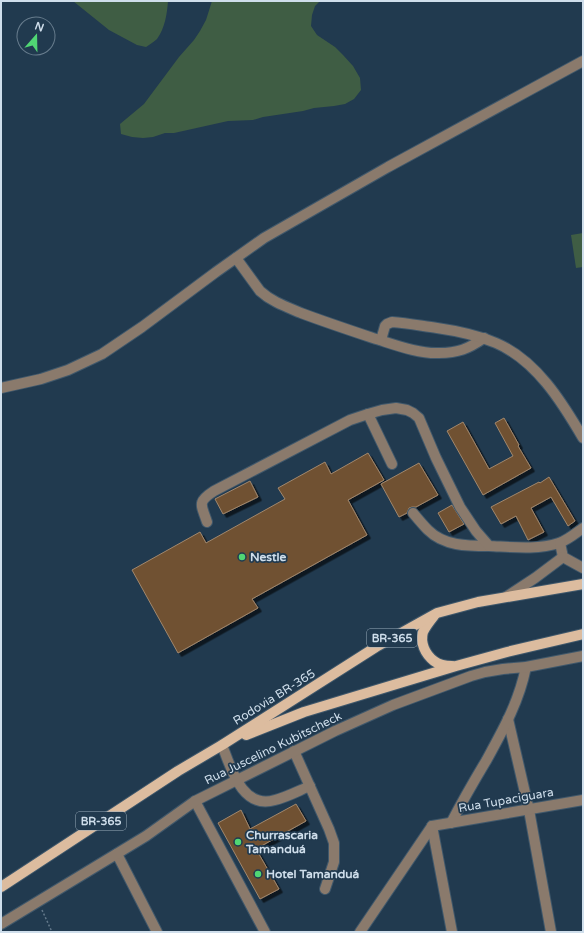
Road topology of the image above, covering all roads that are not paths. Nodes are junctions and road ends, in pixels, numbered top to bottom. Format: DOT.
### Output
graph roads {
  1 [pos="583,61"];
  2 [pos="236,258"];
  3 [pos="484,338"];
  4 [pos="381,340"];
  5 [pos="1,388"];
  6 [pos="368,414"];
  7 [pos="583,438"];
  8 [pos="392,464"];
  9 [pos="413,513"];
  10 [pos="207,522"];
  11 [pos="583,528"];
  12 [pos="560,543"];
  13 [pos="489,546"];
  14 [pos="563,557"];
  15 [pos="583,568"];
  16 [pos="583,584"];
  17 [pos="506,597"];
  18 [pos="437,613"];
  19 [pos="583,634"];
  20 [pos="583,656"];
  21 [pos="456,666"];
  22 [pos="526,667"];
  23 [pos="508,720"];
  24 [pos="222,745"];
  25 [pos="294,751"];
  26 [pos="237,780"];
  27 [pos="310,786"];
  28 [pos="583,800"];
  29 [pos="195,801"];
  30 [pos="529,810"];
  31 [pos="451,823"];
  32 [pos="432,826"];
  33 [pos="117,854"];
  34 [pos="1,887"];
  35 [pos="325,889"];
  36 [pos="1,924"];
  37 [pos="366,929"];
  38 [pos="157,932"];
  39 [pos="265,932"];
  40 [pos="452,932"];
  41 [pos="551,932"];
  1 -- 2 [label="street"];
  2 -- 4 [label="street"];
  2 -- 5 [label="street"];
  3 -- 4 [label="street"];
  3 -- 4 [label="street"];
  3 -- 7 [label="street"];
  6 -- 8 [label="street"];
  6 -- 10 [label="street"];
  6 -- 13 [label="street"];
  9 -- 13 [label="street"];
  11 -- 12 [label="street"];
  12 -- 13 [label="street"];
  12 -- 14 [label="street"];
  14 -- 15 [label="street"];
  14 -- 17 [label="street"];
  16 -- 17 [label="main road, Rodovia BR-365 / BR-365"];
  17 -- 18 [label="main road, Rodovia BR-365 / BR-365"];
  18 -- 21 [label="main road, BR-365"];
  18 -- 24 [label="main road, Rodovia BR-365 / BR-365"];
  19 -- 21 [label="main road, BR-365"];
  20 -- 22 [label="street, Rua Juscelino Kubitscheck"];
  21 -- 24 [label="main road, BR-365"];
  22 -- 23 [label="street"];
  22 -- 25 [label="street, Rua Juscelino Kubitscheck"];
  23 -- 30 [label="street"];
  23 -- 31 [label="street"];
  24 -- 26 [label="street"];
  24 -- 34 [label="main road, Rodovia BR-365 / BR-365"];
  25 -- 26 [label="street, Rua Juscelino Kubitscheck"];
  25 -- 27 [label="street"];
  26 -- 27 [label="street"];
  26 -- 29 [label="street, Rua Juscelino Kubitscheck"];
  27 -- 35 [label="street"];
  28 -- 30 [label="street, Rua Tupaciguara"];
  29 -- 33 [label="street, Rua Juscelino Kubitscheck"];
  29 -- 39 [label="street"];
  30 -- 31 [label="street, Rua Tupaciguara"];
  30 -- 41 [label="street"];
  31 -- 32 [label="street, Rua Tupaciguara"];
  32 -- 37 [label="street"];
  32 -- 40 [label="street"];
  33 -- 36 [label="street, Rua Juscelino Kubitscheck"];
  33 -- 38 [label="street"];
}
